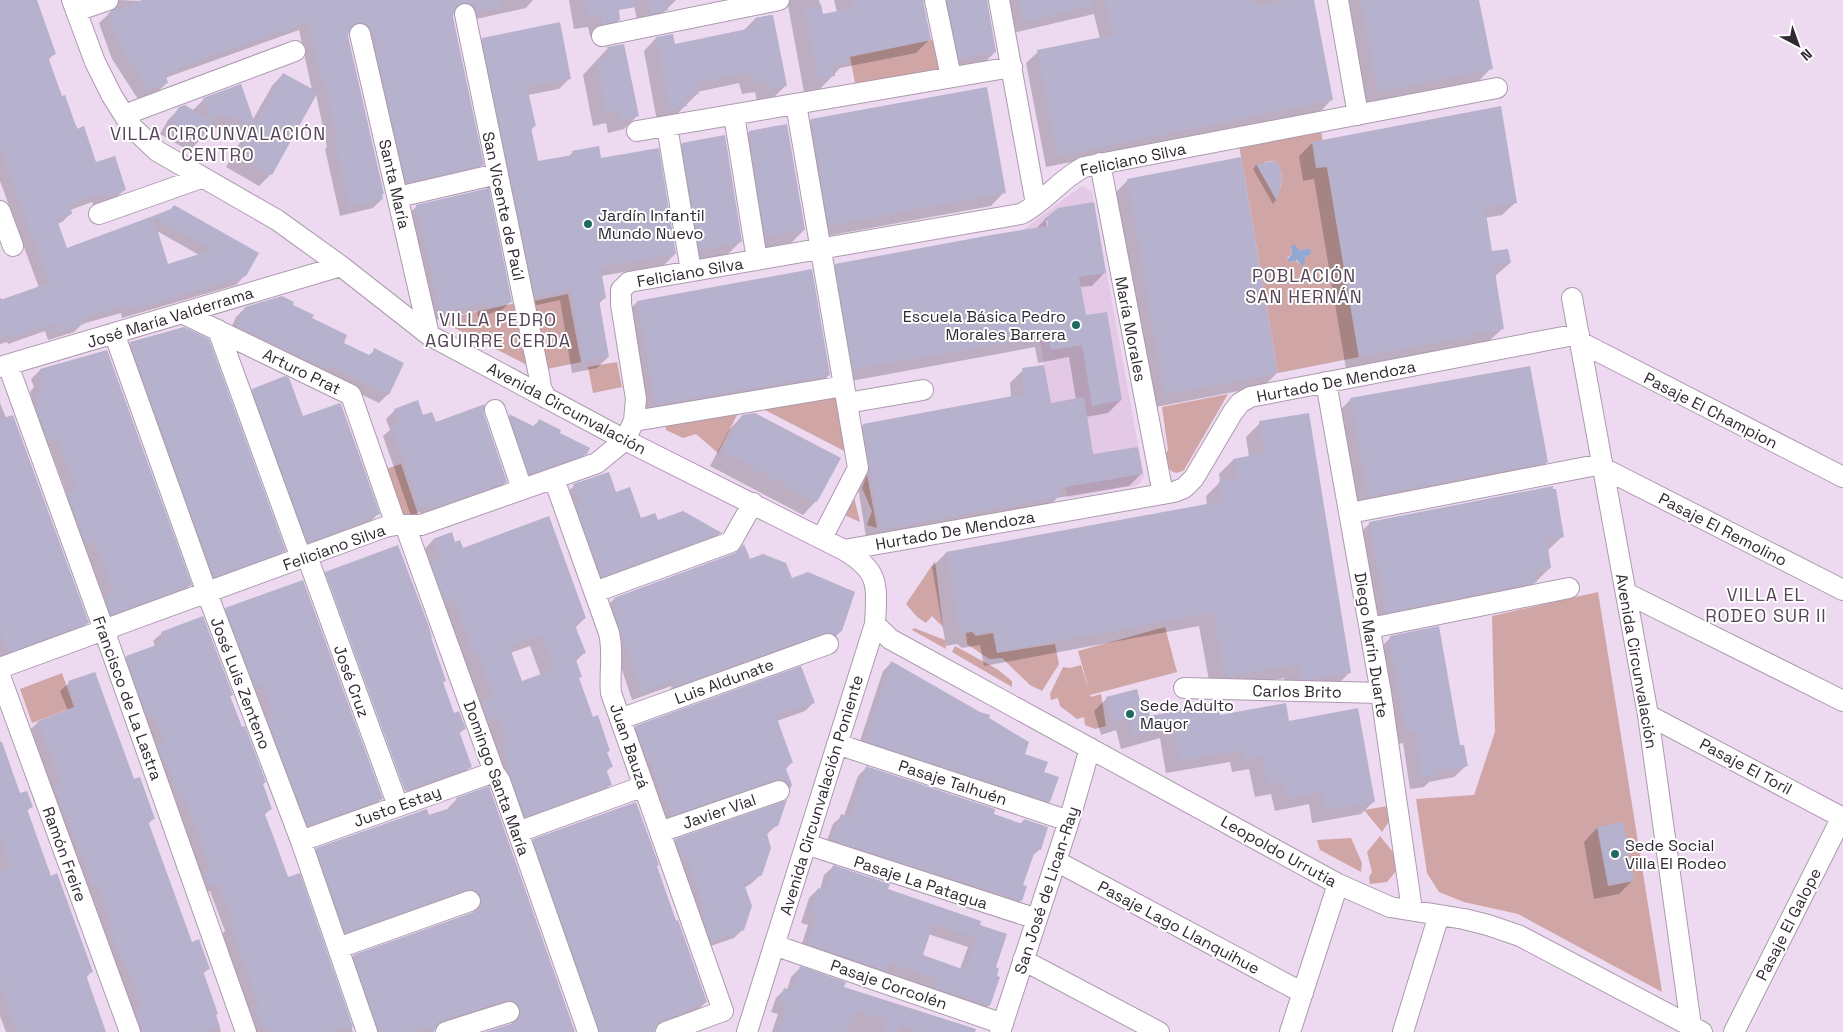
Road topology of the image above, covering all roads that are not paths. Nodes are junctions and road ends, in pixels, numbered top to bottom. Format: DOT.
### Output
graph roads {
  1 [pos="108,0"];
  2 [pos="779,0"];
  3 [pos="935,0"];
  4 [pos="999,0"];
  5 [pos="1338,0"];
  6 [pos="74,6"];
  7 [pos="713,6"];
  8 [pos="465,14"];
  9 [pos="360,34"];
  10 [pos="602,36"];
  11 [pos="295,51"];
  12 [pos="1012,67"];
  13 [pos="950,77"];
  14 [pos="1497,88"];
  15 [pos="796,104"];
  16 [pos="124,115"];
  17 [pos="734,115"];
  18 [pos="1358,115"];
  19 [pos="668,126"];
  20 [pos="636,131"];
  21 [pos="1100,163"];
  22 [pos="497,174"];
  23 [pos="201,178"];
  24 [pos="398,196"];
  25 [pos="1036,204"];
  26 [pos="0,212"];
  27 [pos="99,214"];
  28 [pos="13,246"];
  29 [pos="821,249"];
  30 [pos="757,260"];
  31 [pos="341,266"];
  32 [pos="692,272"];
  33 [pos="1572,298"];
  34 [pos="182,313"];
  35 [pos="218,330"];
  36 [pos="114,334"];
  37 [pos="430,335"];
  38 [pos="1579,338"];
  39 [pos="4,366"];
  40 [pos="1326,382"];
  41 [pos="923,390"];
  42 [pos="846,395"];
  43 [pos="546,398"];
  44 [pos="495,410"];
  45 [pos="634,421"];
  46 [pos="626,440"];
  47 [pos="1602,466"];
  48 [pos="1843,477"];
  49 [pos="554,478"];
  50 [pos="522,490"];
  51 [pos="1163,494"];
  52 [pos="753,503"];
  53 [pos="1350,513"];
  54 [pos="401,525"];
  55 [pos="822,538"];
  56 [pos="852,555"];
  57 [pos="304,557"];
  58 [pos="1569,588"];
  59 [pos="1843,590"];
  60 [pos="595,592"];
  61 [pos="207,593"];
  62 [pos="1626,594"];
  63 [pos="875,624"];
  64 [pos="1370,628"];
  65 [pos="104,630"];
  66 [pos="828,644"];
  67 [pos="0,668"];
  68 [pos="0,676"];
  69 [pos="1184,688"];
  70 [pos="1381,692"];
  71 [pos="1843,701"];
  72 [pos="1648,715"];
  73 [pos="620,719"];
  74 [pos="837,744"];
  75 [pos="1090,748"];
  76 [pos="494,772"];
  77 [pos="644,786"];
  78 [pos="778,791"];
  79 [pos="398,806"];
  80 [pos="1842,817"];
  81 [pos="1069,821"];
  82 [pos="518,832"];
  83 [pos="660,832"];
  84 [pos="300,841"];
  85 [pos="806,844"];
  86 [pos="1056,861"];
  87 [pos="1338,884"];
  88 [pos="470,901"];
  89 [pos="1412,910"];
  90 [pos="1439,915"];
  91 [pos="1037,919"];
  92 [pos="774,945"];
  93 [pos="338,948"];
  94 [pos="1024,960"];
  95 [pos="1303,992"];
  96 [pos="509,1012"];
  97 [pos="723,1012"];
  98 [pos="749,1025"];
  99 [pos="1002,1028"];
  100 [pos="1697,1029"];
  101 [pos="243,1031"];
  102 [pos="130,1032"];
  103 [pos="367,1032"];
  104 [pos="446,1032"];
  105 [pos="588,1032"];
  106 [pos="666,1032"];
  107 [pos="1159,1032"];
  108 [pos="1290,1032"];
  109 [pos="1403,1032"];
  110 [pos="1734,1032"];
  1 -- 6 [label="street"];
  2 -- 7 [label="street"];
  3 -- 13 [label="street"];
  4 -- 12 [label="street"];
  5 -- 18 [label="street"];
  6 -- 16 [label="street, Avenida Circunvalación"];
  7 -- 10 [label="street"];
  8 -- 22 [label="street, San Vicente de Paúl"];
  9 -- 24 [label="street, Santa María"];
  11 -- 16 [label="street"];
  12 -- 13 [label="street"];
  12 -- 25 [label="street"];
  13 -- 15 [label="street"];
  14 -- 18 [label="street, Feliciano Silva"];
  15 -- 17 [label="street"];
  15 -- 29 [label="street"];
  16 -- 23 [label="street, Avenida Circunvalación"];
  17 -- 19 [label="street"];
  17 -- 30 [label="street"];
  18 -- 21 [label="street, Feliciano Silva"];
  19 -- 20 [label="street"];
  19 -- 32 [label="street"];
  21 -- 25 [label="street, Feliciano Silva"];
  21 -- 51 [label="street, María Morales"];
  22 -- 24 [label="street"];
  22 -- 43 [label="street, San Vicente de Paúl"];
  23 -- 27 [label="street"];
  23 -- 31 [label="street, Avenida Circunvalación"];
  24 -- 37 [label="street, Santa María"];
  25 -- 29 [label="street, Feliciano Silva"];
  26 -- 28 [label="street"];
  29 -- 30 [label="street, Feliciano Silva"];
  29 -- 42 [label="street"];
  30 -- 32 [label="street, Feliciano Silva"];
  31 -- 34 [label="street, José María Valderrama"];
  31 -- 37 [label="street, Avenida Circunvalación"];
  32 -- 45 [label="street, Feliciano Silva"];
  33 -- 38 [label="street, Avenida Circunvalación"];
  34 -- 35 [label="street, Arturo Prat"];
  34 -- 36 [label="street, José María Valderrama"];
  35 -- 54 [label="street, Arturo Prat"];
  35 -- 57 [label="street, José Cruz"];
  36 -- 39 [label="street, José María Valderrama"];
  36 -- 61 [label="street, José Luis Zenteno"];
  37 -- 43 [label="street, Avenida Circunvalación"];
  38 -- 40 [label="street, Hurtado De Mendoza"];
  38 -- 47 [label="street, Avenida Circunvalación"];
  38 -- 48 [label="street, Pasaje El Champion"];
  39 -- 65 [label="street, Francisco de La Lastra"];
  40 -- 51 [label="street, Hurtado De Mendoza"];
  40 -- 53 [label="street, Diego Marín Duarte"];
  41 -- 42 [label="street"];
  42 -- 45 [label="street"];
  42 -- 55 [label="street"];
  43 -- 46 [label="street, Avenida Circunvalación"];
  44 -- 50 [label="street"];
  45 -- 46 [label="street, Feliciano Silva"];
  46 -- 49 [label="street, Feliciano Silva"];
  46 -- 52 [label="street, Avenida Circunvalación"];
  47 -- 53 [label="street"];
  47 -- 59 [label="street, Pasaje El Remolino"];
  47 -- 62 [label="street, Avenida Circunvalación"];
  49 -- 50 [label="street, Feliciano Silva"];
  49 -- 60 [label="street, Juan Bauzá"];
  50 -- 54 [label="street, Feliciano Silva"];
  51 -- 56 [label="street, Hurtado De Mendoza"];
  52 -- 55 [label="street, Avenida Circunvalación"];
  52 -- 60 [label="street"];
  53 -- 64 [label="street, Diego Marín Duarte"];
  54 -- 57 [label="street, Feliciano Silva"];
  54 -- 76 [label="street, Domingo Santa María"];
  55 -- 56 [label="street, Avenida Circunvalación"];
  56 -- 63 [label="street, Avenida Circunvalación Poniente"];
  57 -- 61 [label="street, Feliciano Silva"];
  57 -- 79 [label="street, José Cruz"];
  58 -- 64 [label="street"];
  60 -- 73 [label="street, Juan Bauzá"];
  61 -- 65 [label="street, Feliciano Silva"];
  61 -- 84 [label="street, José Luis Zenteno"];
  62 -- 71 [label="street"];
  62 -- 72 [label="street, Avenida Circunvalación"];
  63 -- 74 [label="street, Avenida Circunvalación Poniente"];
  63 -- 75 [label="street, Leopoldo Urrutia"];
  64 -- 70 [label="street, Diego Marín Duarte"];
  65 -- 67 [label="street, Feliciano Silva"];
  65 -- 101 [label="street, Francisco de La Lastra"];
  66 -- 73 [label="street, Luis Aldunate"];
  68 -- 102 [label="street, Ramón Freire"];
  69 -- 70 [label="street, Carlos Brito"];
  70 -- 89 [label="street, Diego Marín Duarte"];
  72 -- 80 [label="street, Pasaje El Toril"];
  72 -- 100 [label="street, Avenida Circunvalación"];
  73 -- 77 [label="street, Juan Bauzá"];
  74 -- 81 [label="street, Pasaje Talhuén"];
  74 -- 85 [label="street, Avenida Circunvalación Poniente"];
  75 -- 81 [label="street, San José de Lican-Ray"];
  75 -- 87 [label="street, Leopoldo Urrutia"];
  76 -- 79 [label="street, Justo Estay"];
  76 -- 82 [label="street, Domingo Santa María"];
  77 -- 82 [label="street"];
  77 -- 83 [label="street, Juan Bauzá"];
  78 -- 83 [label="street, Javier Vial"];
  79 -- 84 [label="street, Justo Estay"];
  80 -- 110 [label="street, Pasaje El Galope"];
  81 -- 86 [label="street, San José de Lican-Ray"];
  82 -- 105 [label="street, Domingo Santa María"];
  83 -- 97 [label="street, Juan Bauzá"];
  84 -- 93 [label="street, José Luis Zenteno"];
  85 -- 91 [label="street, Pasaje La Patagua"];
  85 -- 92 [label="street, Avenida Circunvalación Poniente"];
  86 -- 91 [label="street, San José de Lican-Ray"];
  86 -- 95 [label="street, Pasaje Lago Llanquihue"];
  87 -- 89 [label="street, Leopoldo Urrutia"];
  87 -- 95 [label="street"];
  88 -- 93 [label="street"];
  89 -- 90 [label="street, Leopoldo Urrutia"];
  90 -- 100 [label="street, Leopoldo Urrutia"];
  90 -- 109 [label="street"];
  91 -- 94 [label="street, San José de Lican-Ray"];
  92 -- 98 [label="street, Avenida Circunvalación Poniente"];
  92 -- 99 [label="street, Pasaje Corcolén"];
  93 -- 103 [label="street, José Luis Zenteno"];
  94 -- 99 [label="street, San José de Lican-Ray"];
  94 -- 107 [label="street"];
  95 -- 108 [label="street"];
  96 -- 104 [label="street"];
  97 -- 98 [label="street"];
  97 -- 106 [label="street"];
}
